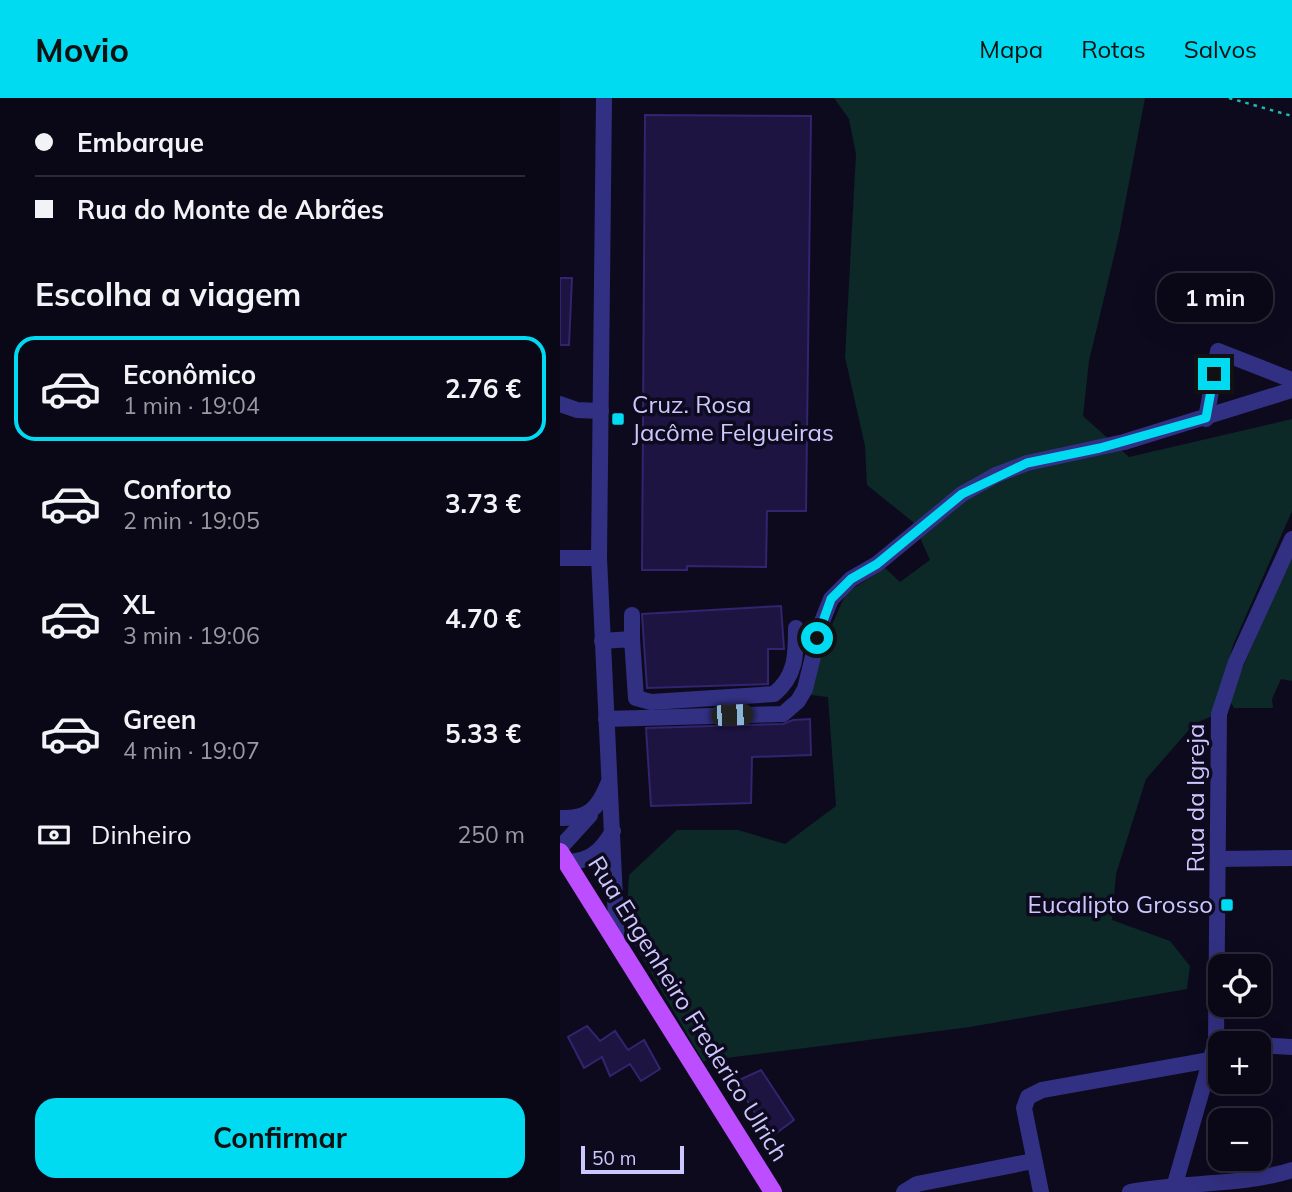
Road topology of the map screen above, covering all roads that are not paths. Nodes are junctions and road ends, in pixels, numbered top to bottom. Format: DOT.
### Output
graph roads {
  1 [pos="604,98"];
  2 [pos="1292,380"];
  3 [pos="1292,390"];
  4 [pos="560,404"];
  5 [pos="601,411"];
  6 [pos="1206,418"];
  7 [pos="1292,539"];
  8 [pos="560,558"];
  9 [pos="600,558"];
  10 [pos="632,615"];
  11 [pos="796,628"];
  12 [pos="632,639"];
  13 [pos="602,641"];
  14 [pos="606,719"];
  15 [pos="608,784"];
  16 [pos="592,813"];
  17 [pos="560,818"];
  18 [pos="614,831"];
  19 [pos="562,854"];
  20 [pos="1292,858"];
  21 [pos="1219,859"];
  22 [pos="617,941"];
  23 [pos="1216,1031"];
  24 [pos="1271,1046"];
  25 [pos="1292,1047"];
  26 [pos="1208,1060"];
  27 [pos="1208,1067"];
  28 [pos="1033,1161"];
  29 [pos="1292,1170"];
  30 [pos="1175,1188"];
  31 [pos="773,1192"];
  32 [pos="904,1192"];
  33 [pos="1041,1192"];
  34 [pos="1130,1192"];
  1 -- 5 [label="street"];
  2 -- 6 [label="street"];
  3 -- 6 [label="street"];
  4 -- 5 [label="street"];
  5 -- 9 [label="street"];
  6 -- 14 [label="street"];
  7 -- 21 [label="street, Rua da Igreja"];
  8 -- 9 [label="street"];
  9 -- 13 [label="street"];
  10 -- 12 [label="street"];
  11 -- 12 [label="street"];
  12 -- 13 [label="street"];
  13 -- 14 [label="street"];
  14 -- 15 [label="street"];
  15 -- 16 [label="street"];
  15 -- 18 [label="street"];
  16 -- 17 [label="street"];
  16 -- 19 [label="street"];
  18 -- 19 [label="street"];
  18 -- 22 [label="street"];
  19 -- 22 [label="main road, Rua Engenheiro Frederico Ulrich"];
  20 -- 21 [label="street"];
  21 -- 23 [label="street, Rua da Igreja"];
  22 -- 31 [label="main road, Rua Engenheiro Frederico Ulrich"];
  24 -- 25 [label="street"];
  26 -- 28 [label="street"];
  27 -- 30 [label="street, Rua da Igreja"];
  28 -- 32 [label="street"];
  28 -- 33 [label="street"];
  29 -- 30 [label="street"];
  30 -- 34 [label="street"];
}
